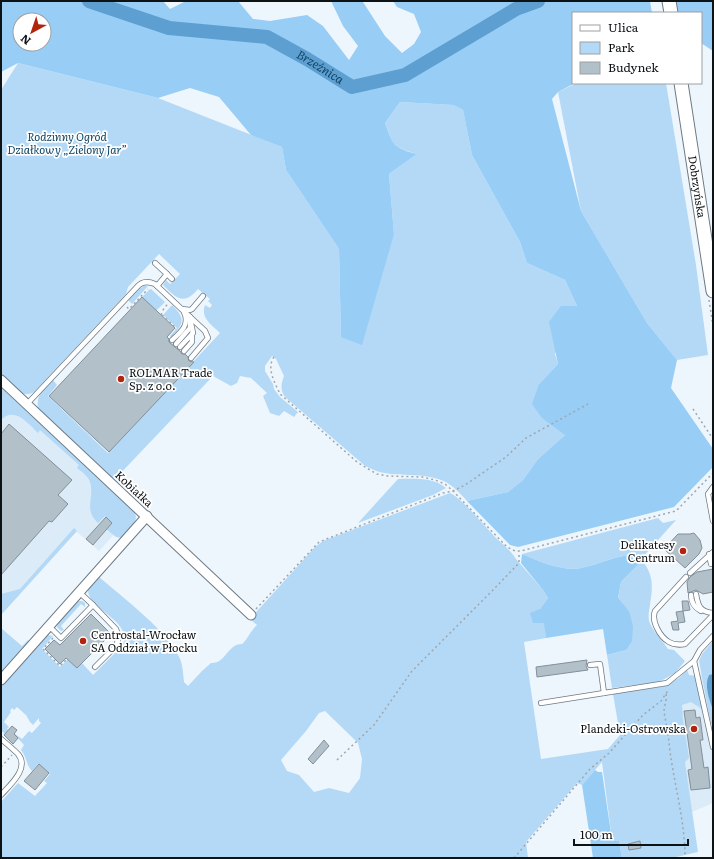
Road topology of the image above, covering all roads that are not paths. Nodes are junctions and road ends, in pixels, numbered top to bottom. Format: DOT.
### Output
graph roads {
  1 [pos="669,1"];
  2 [pos="671,12"];
  3 [pos="681,84"];
  4 [pos="155,263"];
  5 [pos="167,274"];
  6 [pos="172,279"];
  7 [pos="156,286"];
  8 [pos="713,291"];
  9 [pos="203,296"];
  10 [pos="182,309"];
  11 [pos="190,320"];
  12 [pos="178,346"];
  13 [pos="191,358"];
  14 [pos="1,380"];
  15 [pos="27,404"];
  16 [pos="713,487"];
  17 [pos="146,516"];
  18 [pos="713,521"];
  19 [pos="711,553"];
  20 [pos="711,564"];
  21 [pos="692,571"];
  22 [pos="686,577"];
  23 [pos="79,592"];
  24 [pos="696,594"];
  25 [pos="690,595"];
  26 [pos="93,605"];
  27 [pos="704,612"];
  28 [pos="713,614"];
  29 [pos="251,615"];
  30 [pos="49,626"];
  31 [pos="713,636"];
  32 [pos="694,661"];
  33 [pos="590,665"];
  34 [pos="94,667"];
  35 [pos="1,680"];
  36 [pos="604,693"];
  37 [pos="541,703"];
  38 [pos="1,739"];
  39 [pos="713,747"];
  40 [pos="2,793"];
  1 -- 2 [label="main road"];
  3 -- 8 [label="main road, Dobrzyńska"];
  4 -- 5 [label="lane"];
  5 -- 6 [label="lane"];
  5 -- 7 [label="lane"];
  7 -- 10 [label="lane"];
  7 -- 15 [label="lane"];
  9 -- 10 [label="lane"];
  10 -- 11 [label="lane"];
  10 -- 12 [label="lane"];
  11 -- 12 [label="lane"];
  11 -- 12 [label="lane"];
  11 -- 13 [label="lane"];
  14 -- 15 [label="street, Kobiałka"];
  15 -- 17 [label="street, Kobiałka"];
  16 -- 18 [label="lane"];
  17 -- 23 [label="street"];
  17 -- 29 [label="street, Kobiałka"];
  19 -- 20 [label="lane"];
  19 -- 21 [label="lane"];
  22 -- 28 [label="lane"];
  23 -- 26 [label="lane"];
  23 -- 30 [label="street"];
  24 -- 27 [label="lane"];
  25 -- 27 [label="lane"];
  26 -- 30 [label="lane"];
  26 -- 34 [label="lane"];
  27 -- 28 [label="lane"];
  30 -- 35 [label="street"];
  31 -- 32 [label="lane"];
  32 -- 36 [label="lane"];
  32 -- 39 [label="lane"];
  33 -- 36 [label="lane"];
  36 -- 37 [label="lane"];
  38 -- 40 [label="lane"];
}
